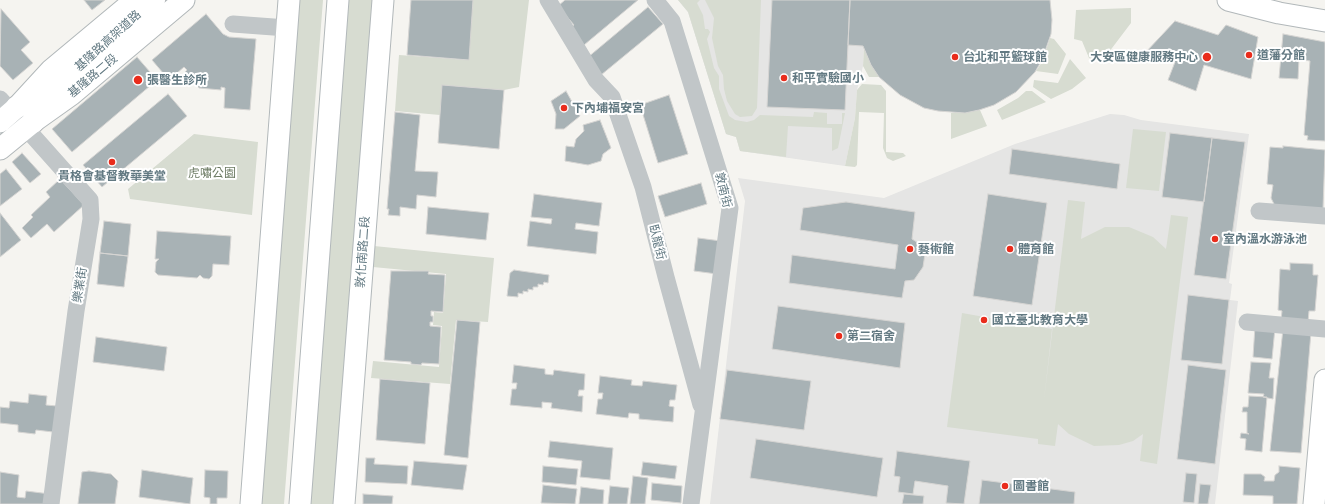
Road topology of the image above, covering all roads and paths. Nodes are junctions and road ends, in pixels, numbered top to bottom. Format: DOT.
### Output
graph roads {
  1 [pos="135,0"];
  2 [pos="154,0"];
  3 [pos="184,0"];
  4 [pos="289,0"];
  5 [pos="338,0"];
  6 [pos="383,0"];
  7 [pos="548,0"];
  8 [pos="655,0"];
  9 [pos="1228,0"];
  10 [pos="1325,20"];
  11 [pos="233,24"];
  12 [pos="287,28"];
  13 [pos="14,115"];
  14 [pos="0,149"];
  15 [pos="1259,211"];
  16 [pos="1325,216"];
  17 [pos="1247,322"];
  18 [pos="1325,329"];
  19 [pos="1325,380"];
  20 [pos="704,415"];
  21 [pos="51,504"];
  22 [pos="251,504"];
  23 [pos="300,504"];
  24 [pos="344,504"];
  25 [pos="691,504"];
  26 [pos="1314,504"];
  1 -- 13 [label="main road, 基隆路二段"];
  2 -- 13 [label="highway, 基隆路高架道路"];
  3 -- 13 [label="main road, 基隆路二段"];
  4 -- 12 [label="main road"];
  5 -- 23 [label="main road"];
  6 -- 24 [label="main road, 敦化南路二段"];
  7 -- 20 [label="street, 臥龍街"];
  8 -- 20 [label="street, 敦南街"];
  9 -- 10 [label="main road"];
  11 -- 12 [label="street"];
  12 -- 22 [label="main road"];
  13 -- 14 [label="main road, 基隆路二段"];
  13 -- 21 [label="street, 樂業街"];
  15 -- 16 [label="street"];
  17 -- 18 [label="street"];
  19 -- 26 [label="main road"];
  20 -- 25 [label="street, 臥龍街"];
}
